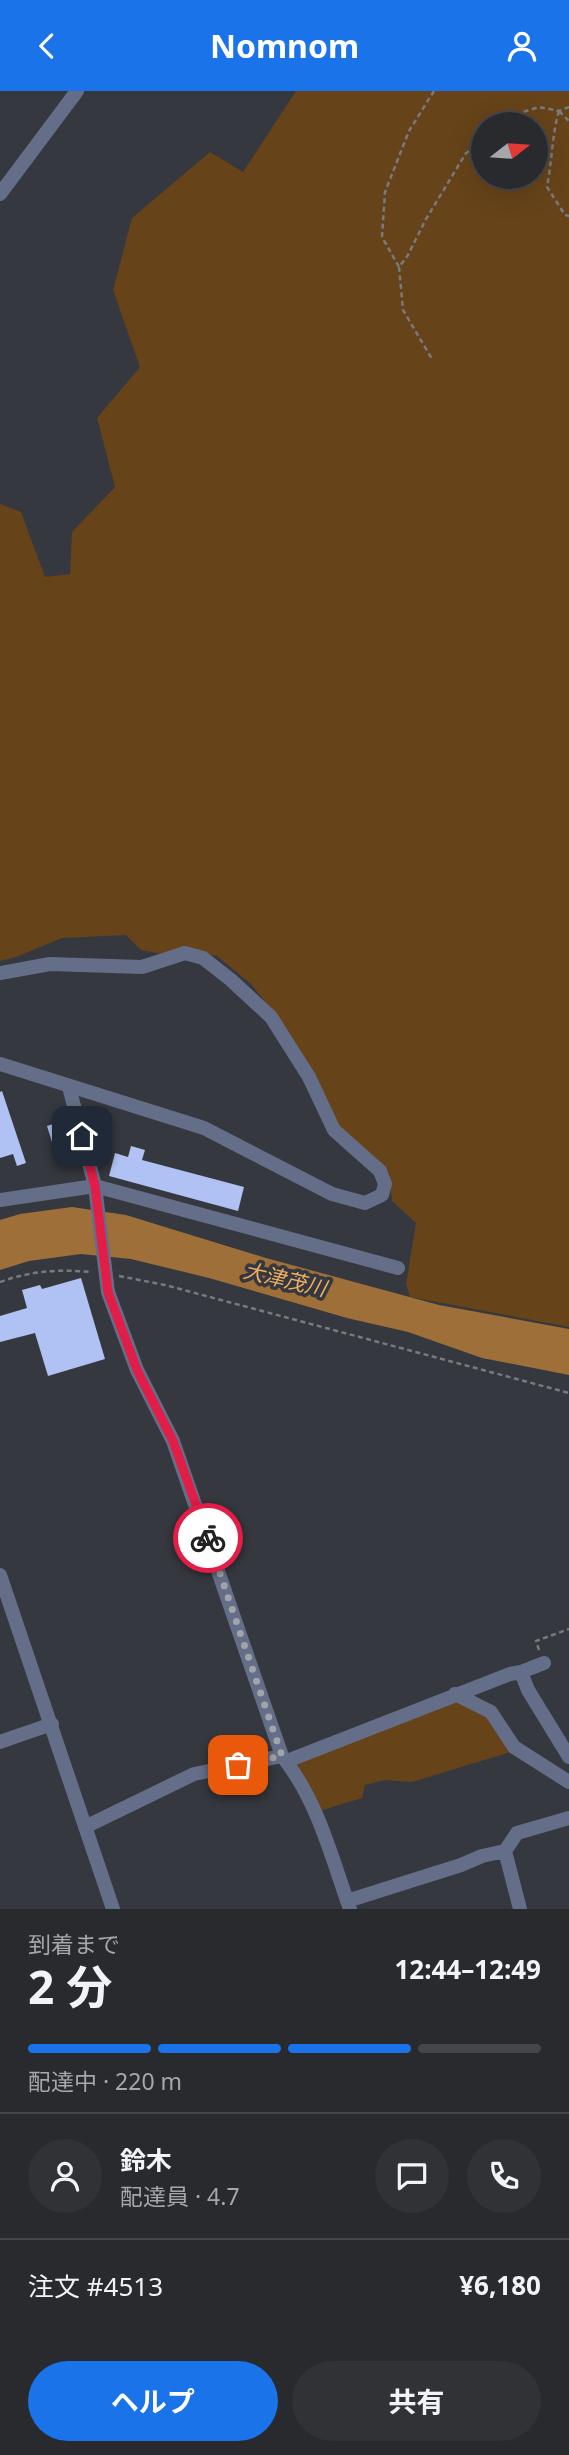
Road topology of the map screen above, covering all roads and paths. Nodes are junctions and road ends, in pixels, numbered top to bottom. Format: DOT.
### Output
graph roads {
  1 [pos="77,91"];
  2 [pos="434,91"];
  3 [pos="569,107"];
  4 [pos="559,111"];
  5 [pos="523,112"];
  6 [pos="569,121"];
  7 [pos="471,150"];
  8 [pos="0,194"];
  9 [pos="569,216"];
  10 [pos="399,267"];
  11 [pos="432,359"];
  12 [pos="0,972"];
  13 [pos="0,1064"];
  14 [pos="69,1087"];
  15 [pos="95,1186"];
  16 [pos="0,1200"];
  17 [pos="398,1268"];
  18 [pos="107,1273"];
  19 [pos="0,1282"];
  20 [pos="569,1393"];
  21 [pos="0,1575"];
  22 [pos="569,1629"];
  23 [pos="544,1663"];
  24 [pos="521,1672"];
  25 [pos="462,1692"];
  26 [pos="51,1724"];
  27 [pos="0,1742"];
  28 [pos="569,1757"];
  29 [pos="284,1758"];
  30 [pos="569,1782"];
  31 [pos="569,1818"];
  32 [pos="85,1827"];
  33 [pos="505,1851"];
  34 [pos="349,1905"];
  35 [pos="113,1909"];
  36 [pos="520,1909"];
  1 -- 8 [label="street"];
  2 -- 10 [label="path"];
  3 -- 4 [label="path"];
  4 -- 5 [label="path"];
  4 -- 6 [label="path"];
  4 -- 9 [label="path"];
  7 -- 10 [label="path"];
  10 -- 11 [label="path"];
  12 -- 14 [label="street"];
  13 -- 14 [label="street"];
  14 -- 15 [label="street"];
  15 -- 16 [label="street"];
  15 -- 17 [label="street"];
  15 -- 18 [label="street"];
  18 -- 19 [label="path"];
  18 -- 20 [label="path"];
  18 -- 29 [label="street"];
  21 -- 26 [label="street"];
  22 -- 23 [label="path"];
  23 -- 24 [label="street"];
  24 -- 25 [label="street"];
  24 -- 28 [label="street"];
  25 -- 29 [label="street"];
  25 -- 30 [label="street"];
  26 -- 27 [label="street"];
  26 -- 32 [label="street"];
  29 -- 32 [label="street"];
  29 -- 34 [label="street"];
  31 -- 33 [label="street"];
  32 -- 35 [label="street"];
  33 -- 34 [label="street"];
  33 -- 36 [label="street"];
}
